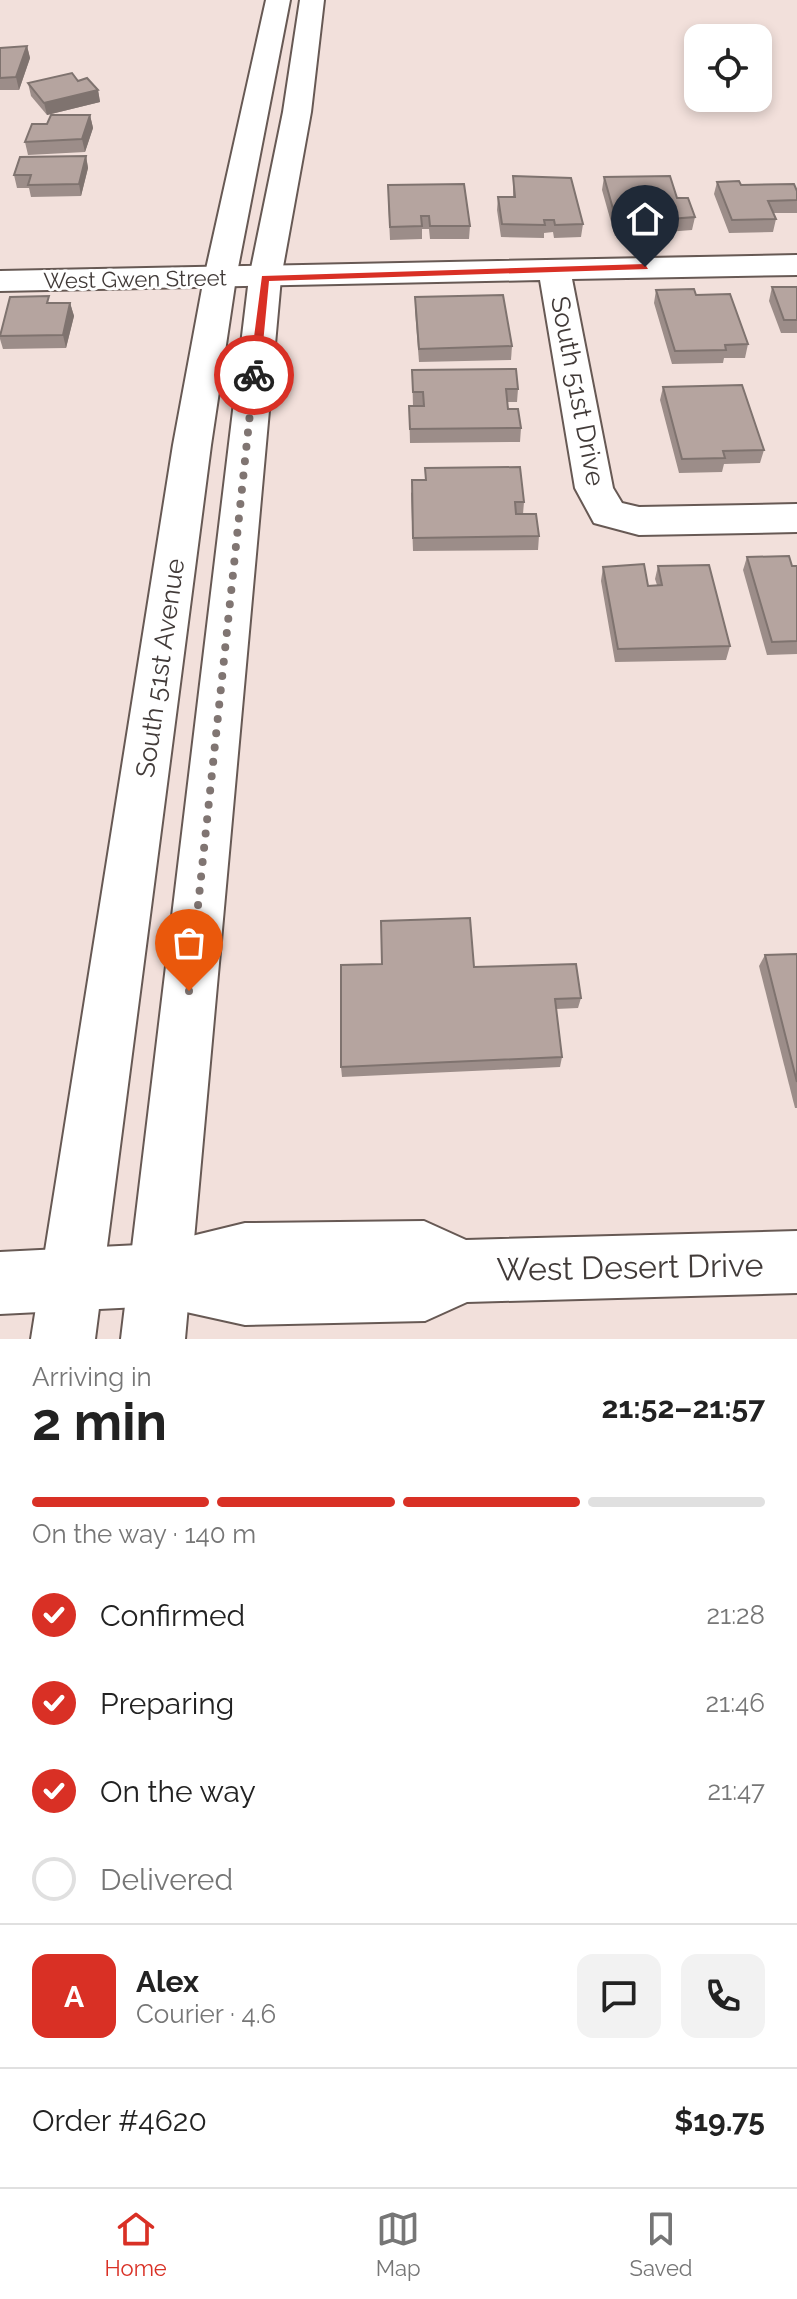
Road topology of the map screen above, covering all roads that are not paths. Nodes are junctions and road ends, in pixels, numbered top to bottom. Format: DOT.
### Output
graph roads {
  1 [pos="278,0"];
  2 [pos="312,0"];
  3 [pos="272,34"];
  4 [pos="295,120"];
  5 [pos="797,265"];
  6 [pos="554,268"];
  7 [pos="243,278"];
  8 [pos="0,281"];
  9 [pos="797,518"];
  10 [pos="797,1262"];
  11 [pos="159,1275"];
  12 [pos="72,1279"];
  13 [pos="0,1283"];
  14 [pos="63,1339"];
  15 [pos="153,1339"];
  1 -- 3 [label="main road, South 51st Avenue"];
  2 -- 4 [label="main road, South 51st Avenue"];
  3 -- 4 [label="main road"];
  3 -- 7 [label="main road, South 51st Avenue"];
  4 -- 7 [label="main road, South 51st Avenue"];
  5 -- 6 [label="main road, West Gwen Street"];
  6 -- 7 [label="main road, West Gwen Street"];
  6 -- 9 [label="main road, South 51st Drive"];
  7 -- 8 [label="main road, West Gwen Street"];
  7 -- 11 [label="main road, South 51st Avenue"];
  7 -- 12 [label="main road, South 51st Avenue"];
  10 -- 11 [label="main road, West Desert Drive"];
  11 -- 12 [label="main road, West Desert Drive"];
  11 -- 15 [label="main road, South 51st Avenue"];
  12 -- 13 [label="main road, West Desert Drive"];
  12 -- 14 [label="main road, South 51st Avenue"];
}
